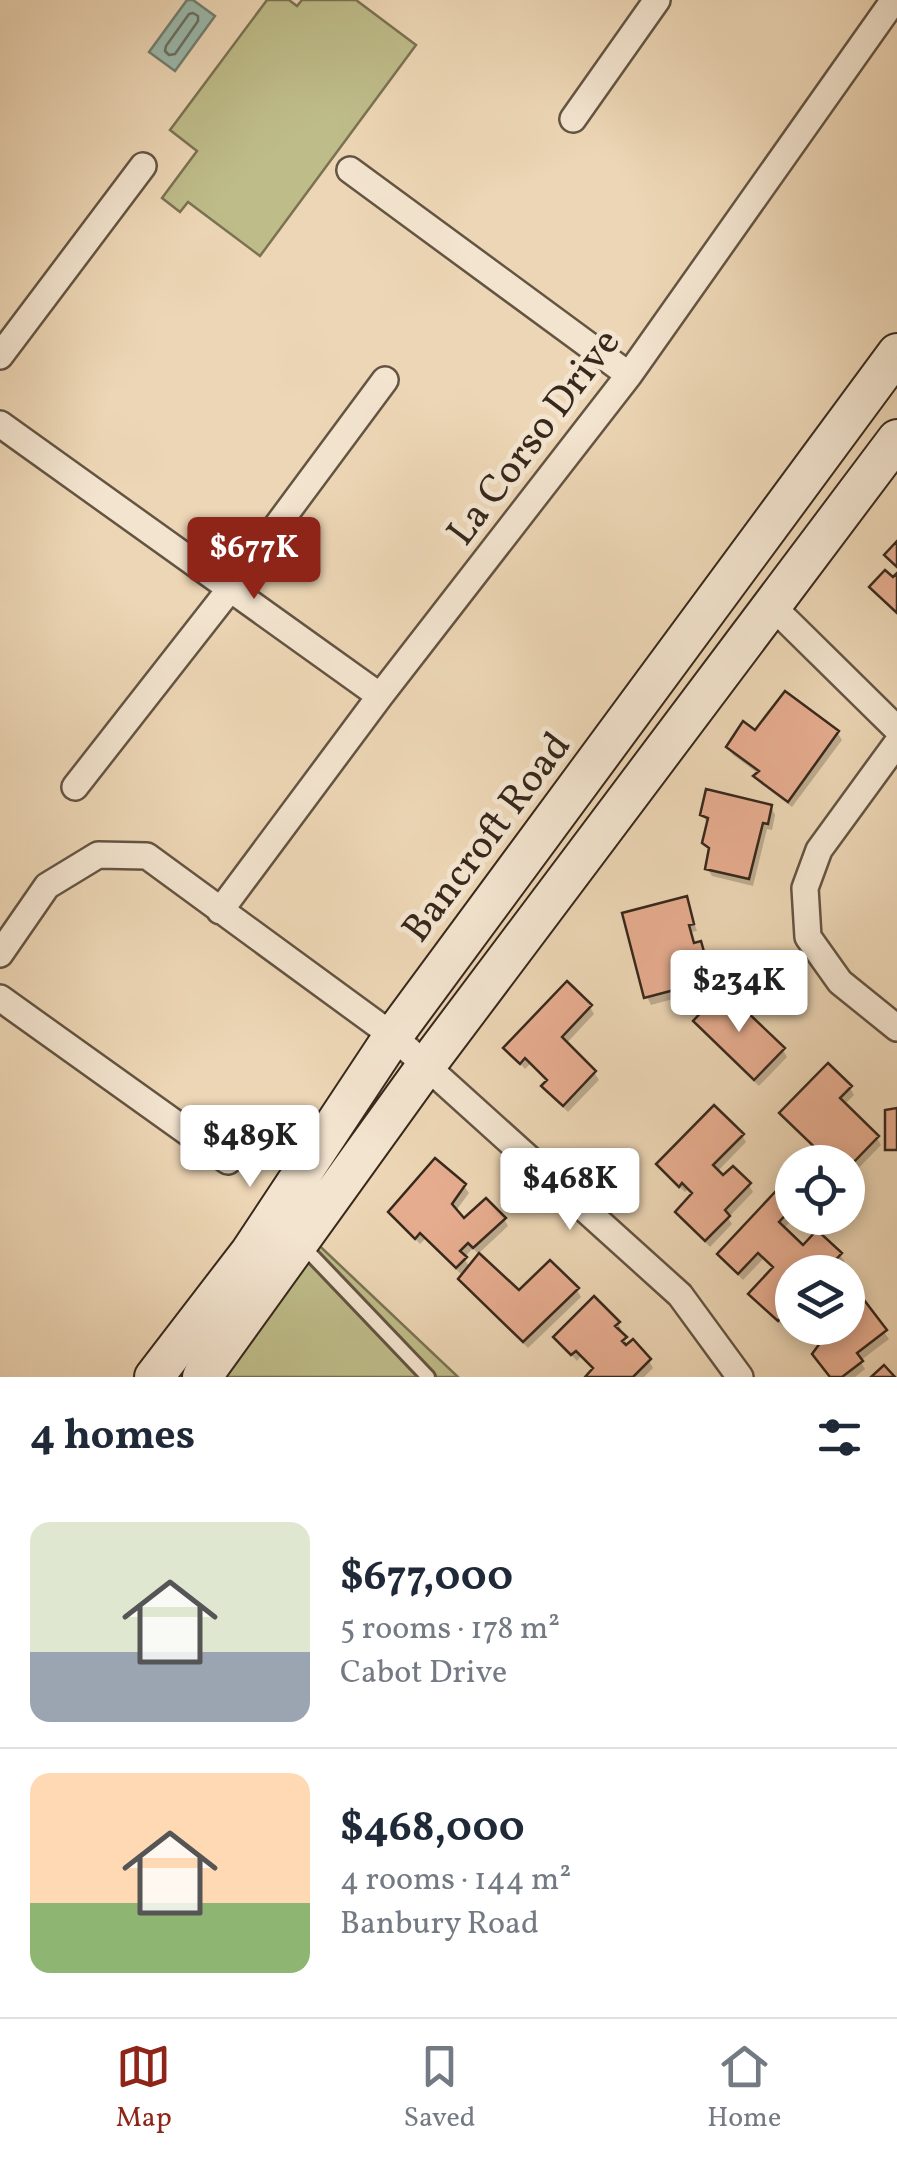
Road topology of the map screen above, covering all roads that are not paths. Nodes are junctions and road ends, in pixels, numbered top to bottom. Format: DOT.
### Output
graph roads {
  1 [pos="657,0"];
  2 [pos="888,2"];
  3 [pos="573,119"];
  4 [pos="142,166"];
  5 [pos="350,170"];
  6 [pos="897,353"];
  7 [pos="0,356"];
  8 [pos="628,375"];
  9 [pos="385,380"];
  10 [pos="0,424"];
  11 [pos="897,439"];
  12 [pos="230,589"];
  13 [pos="773,606"];
  14 [pos="380,696"];
  15 [pos="897,729"];
  16 [pos="897,743"];
  17 [pos="75,787"];
  18 [pos="220,911"];
  19 [pos="0,954"];
  20 [pos="0,998"];
  21 [pos="897,1028"];
  22 [pos="392,1036"];
  23 [pos="426,1066"];
  24 [pos="228,1161"];
  25 [pos="300,1243"];
  26 [pos="154,1377"];
  27 [pos="202,1377"];
  28 [pos="428,1377"];
  29 [pos="740,1377"];
  1 -- 3 [label="street"];
  2 -- 8 [label="street, La Corso Drive"];
  4 -- 7 [label="street"];
  5 -- 8 [label="street"];
  6 -- 22 [label="main road, Bancroft Road"];
  8 -- 14 [label="street, La Corso Drive"];
  9 -- 12 [label="street"];
  10 -- 12 [label="street"];
  11 -- 13 [label="main road"];
  12 -- 14 [label="street"];
  12 -- 17 [label="street"];
  13 -- 15 [label="street"];
  13 -- 23 [label="main road"];
  14 -- 18 [label="street, La Corso Drive"];
  16 -- 21 [label="street"];
  18 -- 19 [label="street"];
  18 -- 22 [label="street"];
  20 -- 24 [label="street"];
  22 -- 23 [label="street"];
  22 -- 26 [label="main road, Bancroft Road"];
  23 -- 25 [label="main road"];
  23 -- 29 [label="street"];
  25 -- 27 [label="main road"];
  25 -- 28 [label="lane"];
}
